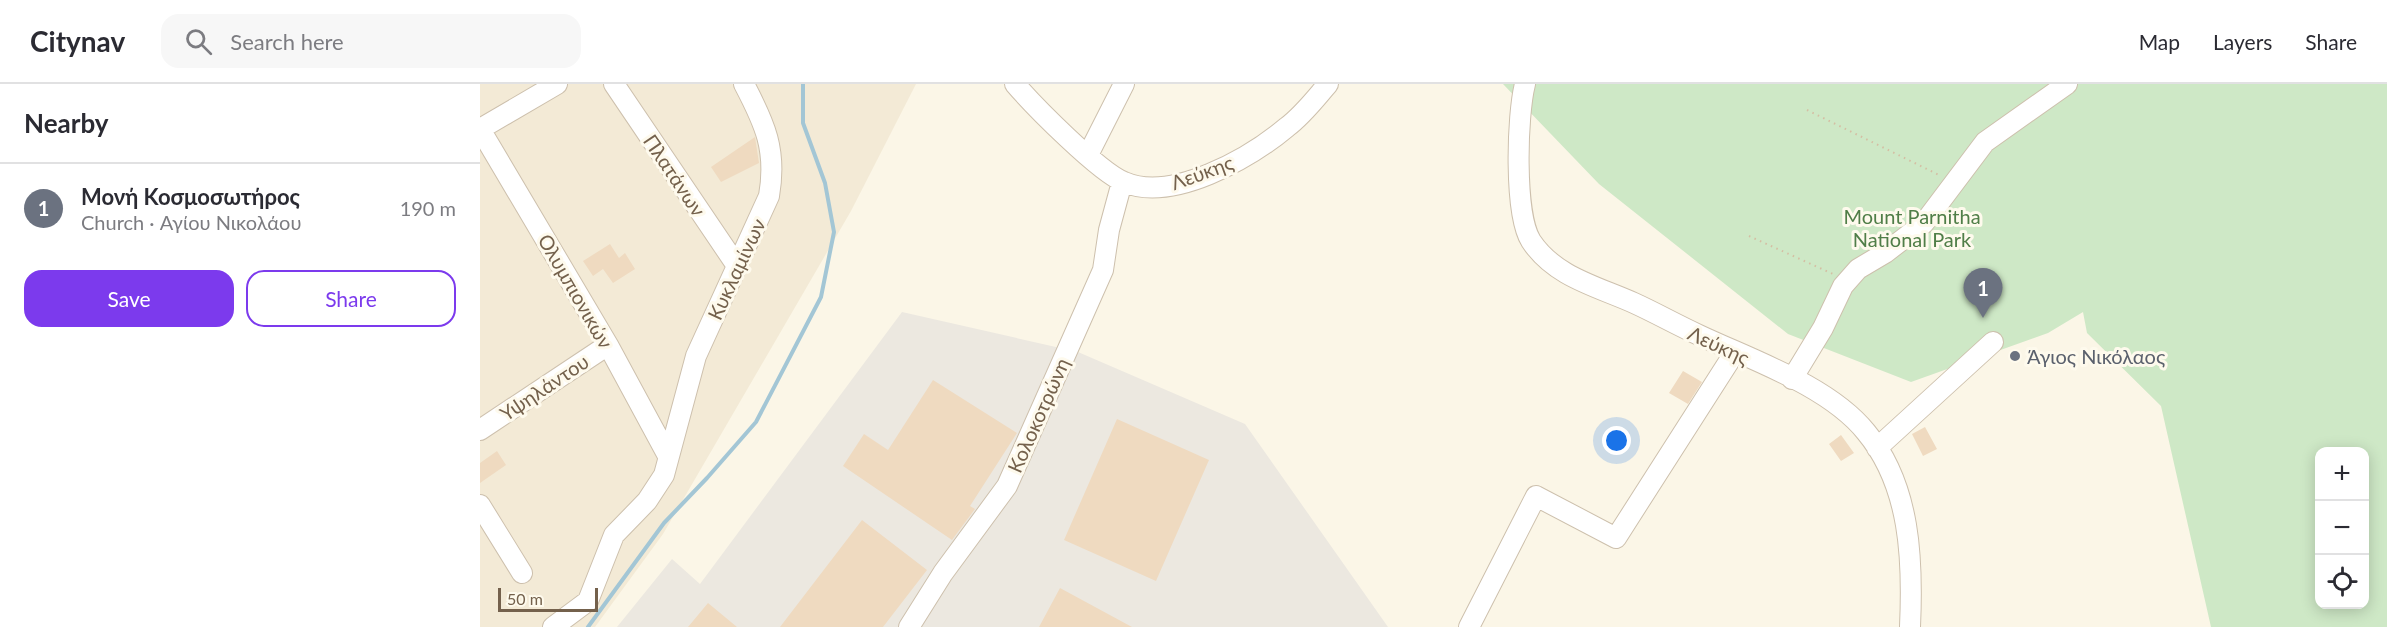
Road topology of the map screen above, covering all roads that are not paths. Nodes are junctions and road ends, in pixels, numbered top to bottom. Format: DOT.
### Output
graph roads {
  1 [pos="557,84"];
  2 [pos="614,84"];
  3 [pos="744,84"];
  4 [pos="1015,84"];
  5 [pos="1124,84"];
  6 [pos="1328,84"];
  7 [pos="1525,84"];
  8 [pos="2067,84"];
  9 [pos="480,129"];
  10 [pos="1088,155"];
  11 [pos="1122,182"];
  12 [pos="737,266"];
  13 [pos="1993,342"];
  14 [pos="608,345"];
  15 [pos="1735,352"];
  16 [pos="1792,380"];
  17 [pos="480,430"];
  18 [pos="1877,448"];
  19 [pos="668,456"];
  20 [pos="480,505"];
  21 [pos="522,573"];
  22 [pos="553,627"];
  23 [pos="909,627"];
  24 [pos="1468,627"];
  25 [pos="1910,627"];
  1 -- 9 [label="street"];
  2 -- 12 [label="street, Πλατάνων"];
  3 -- 12 [label="street, Κυκλαμίνων"];
  4 -- 10 [label="street"];
  5 -- 10 [label="street"];
  6 -- 11 [label="street, Λεύκης"];
  7 -- 15 [label="street, Λεύκης"];
  8 -- 16 [label="street"];
  9 -- 14 [label="street, Ολυμπιονικών"];
  10 -- 11 [label="street"];
  11 -- 23 [label="street, Κολοκοτρώνη"];
  12 -- 19 [label="street, Κυκλαμίνων"];
  13 -- 18 [label="street"];
  14 -- 17 [label="street, Υψηλάντου"];
  14 -- 19 [label="street, Ολυμπιονικών"];
  15 -- 16 [label="street, Λεύκης"];
  15 -- 24 [label="street"];
  16 -- 18 [label="street, Λεύκης"];
  18 -- 25 [label="street, Λεύκης"];
  19 -- 22 [label="street, Κυκλαμίνων"];
  20 -- 21 [label="street"];
}
